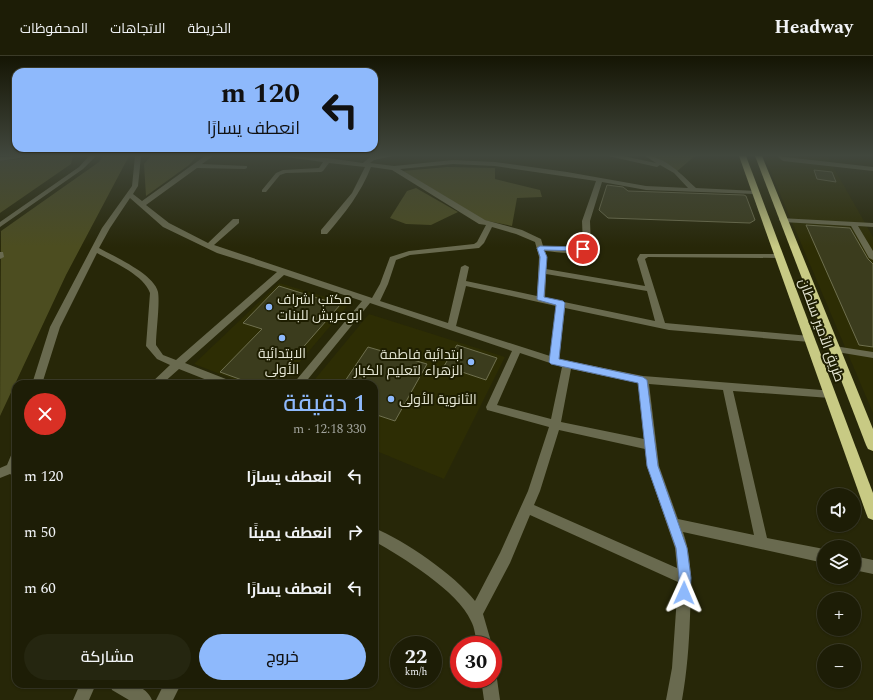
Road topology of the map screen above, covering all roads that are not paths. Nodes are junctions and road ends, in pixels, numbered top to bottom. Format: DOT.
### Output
graph roads {
  1 [pos="47,186"];
  2 [pos="55,186"];
  3 [pos="135,186"];
  4 [pos="168,186"];
  5 [pos="268,186"];
  6 [pos="361,186"];
  7 [pos="423,186"];
  8 [pos="597,186"];
  9 [pos="635,186"];
  10 [pos="690,186"];
  11 [pos="752,186"];
  12 [pos="770,186"];
  13 [pos="694,190"];
  14 [pos="264,191"];
  15 [pos="754,192"];
  16 [pos="129,194"];
  17 [pos="142,204"];
  18 [pos="0,218"];
  19 [pos="783,220"];
  20 [pos="236,221"];
  21 [pos="490,224"];
  22 [pos="853,224"];
  23 [pos="0,225"];
  24 [pos="873,225"];
  25 [pos="324,232"];
  26 [pos="209,246"];
  27 [pos="540,248"];
  28 [pos="95,249"];
  29 [pos="0,254"];
  30 [pos="779,256"];
  31 [pos="0,257"];
  32 [pos="873,258"];
  33 [pos="465,267"];
  34 [pos="542,271"];
  35 [pos="281,272"];
  36 [pos="463,283"];
  37 [pos="650,289"];
  38 [pos="540,299"];
  39 [pos="370,302"];
  40 [pos="561,303"];
  41 [pos="661,326"];
  42 [pos="451,328"];
  43 [pos="810,339"];
  44 [pos="834,349"];
  45 [pos="517,350"];
  46 [pos="873,355"];
  47 [pos="554,362"];
  48 [pos="176,365"];
  49 [pos="567,365"];
  50 [pos="38,380"];
  51 [pos="159,380"];
  52 [pos="216,380"];
  53 [pos="302,380"];
  54 [pos="643,380"];
  55 [pos="727,387"];
  56 [pos="830,394"];
  57 [pos="555,425"];
  58 [pos="869,427"];
  59 [pos="650,445"];
  60 [pos="873,445"];
  61 [pos="12,470"];
  62 [pos="0,473"];
  63 [pos="527,508"];
  64 [pos="873,513"];
  65 [pos="673,524"];
  66 [pos="378,536"];
  67 [pos="762,543"];
  68 [pos="817,555"];
  69 [pos="861,564"];
  70 [pos="873,567"];
  71 [pos="685,578"];
  72 [pos="475,614"];
  73 [pos="482,636"];
  74 [pos="86,688"];
  75 [pos="124,688"];
  76 [pos="170,688"];
  77 [pos="490,688"];
  78 [pos="81,700"];
  79 [pos="144,700"];
  80 [pos="164,700"];
  81 [pos="492,700"];
  82 [pos="674,700"];
  1 -- 18 [label="street"];
  2 -- 23 [label="street"];
  3 -- 16 [label="street"];
  4 -- 17 [label="street"];
  5 -- 14 [label="street"];
  6 -- 25 [label="street"];
  7 -- 21 [label="street"];
  8 -- 27 [label="street"];
  9 -- 13 [label="street"];
  10 -- 13 [label="street"];
  11 -- 15 [label="highway, طريق الأمير سلطان"];
  12 -- 19 [label="highway, طريق الأمير سلطان"];
  13 -- 15 [label="street"];
  15 -- 30 [label="highway, طريق الأمير سلطان"];
  16 -- 17 [label="street"];
  16 -- 28 [label="street"];
  17 -- 26 [label="street"];
  19 -- 22 [label="street"];
  19 -- 44 [label="highway, طريق الأمير سلطان"];
  20 -- 26 [label="street"];
  21 -- 27 [label="street"];
  21 -- 39 [label="street"];
  22 -- 24 [label="street"];
  22 -- 32 [label="street"];
  26 -- 35 [label="street"];
  27 -- 34 [label="street"];
  28 -- 48 [label="street"];
  28 -- 50 [label="street"];
  29 -- 31 [label="street"];
  30 -- 37 [label="street"];
  30 -- 43 [label="highway, طريق الأمير سلطان"];
  33 -- 36 [label="street"];
  34 -- 37 [label="street"];
  34 -- 38 [label="street"];
  35 -- 39 [label="street"];
  35 -- 48 [label="street"];
  36 -- 38 [label="street"];
  36 -- 42 [label="street"];
  37 -- 41 [label="street"];
  38 -- 40 [label="street"];
  39 -- 42 [label="street"];
  39 -- 53 [label="street"];
  40 -- 41 [label="street"];
  40 -- 47 [label="street"];
  41 -- 43 [label="street"];
  42 -- 45 [label="street"];
  43 -- 56 [label="highway, طريق الأمير سلطان"];
  44 -- 46 [label="street"];
  44 -- 58 [label="highway, طريق الأمير سلطان"];
  45 -- 47 [label="street"];
  45 -- 57 [label="street"];
  47 -- 49 [label="street"];
  48 -- 51 [label="street"];
  48 -- 52 [label="street"];
  49 -- 54 [label="street"];
  49 -- 57 [label="street"];
  54 -- 55 [label="street"];
  54 -- 59 [label="street"];
  55 -- 56 [label="street"];
  55 -- 67 [label="street"];
  56 -- 64 [label="highway, طريق الأمير سلطان"];
  57 -- 59 [label="street"];
  57 -- 63 [label="street"];
  58 -- 60 [label="highway, طريق الأمير سلطان"];
  59 -- 65 [label="street"];
  61 -- 62 [label="street"];
  63 -- 71 [label="street"];
  63 -- 72 [label="street"];
  65 -- 67 [label="street"];
  65 -- 71 [label="street"];
  66 -- 72 [label="street"];
  67 -- 68 [label="street"];
  69 -- 70 [label="street"];
  71 -- 82 [label="street"];
  72 -- 73 [label="street"];
  74 -- 78 [label="street"];
  75 -- 79 [label="street"];
  76 -- 80 [label="street"];
  77 -- 81 [label="street"];
}
